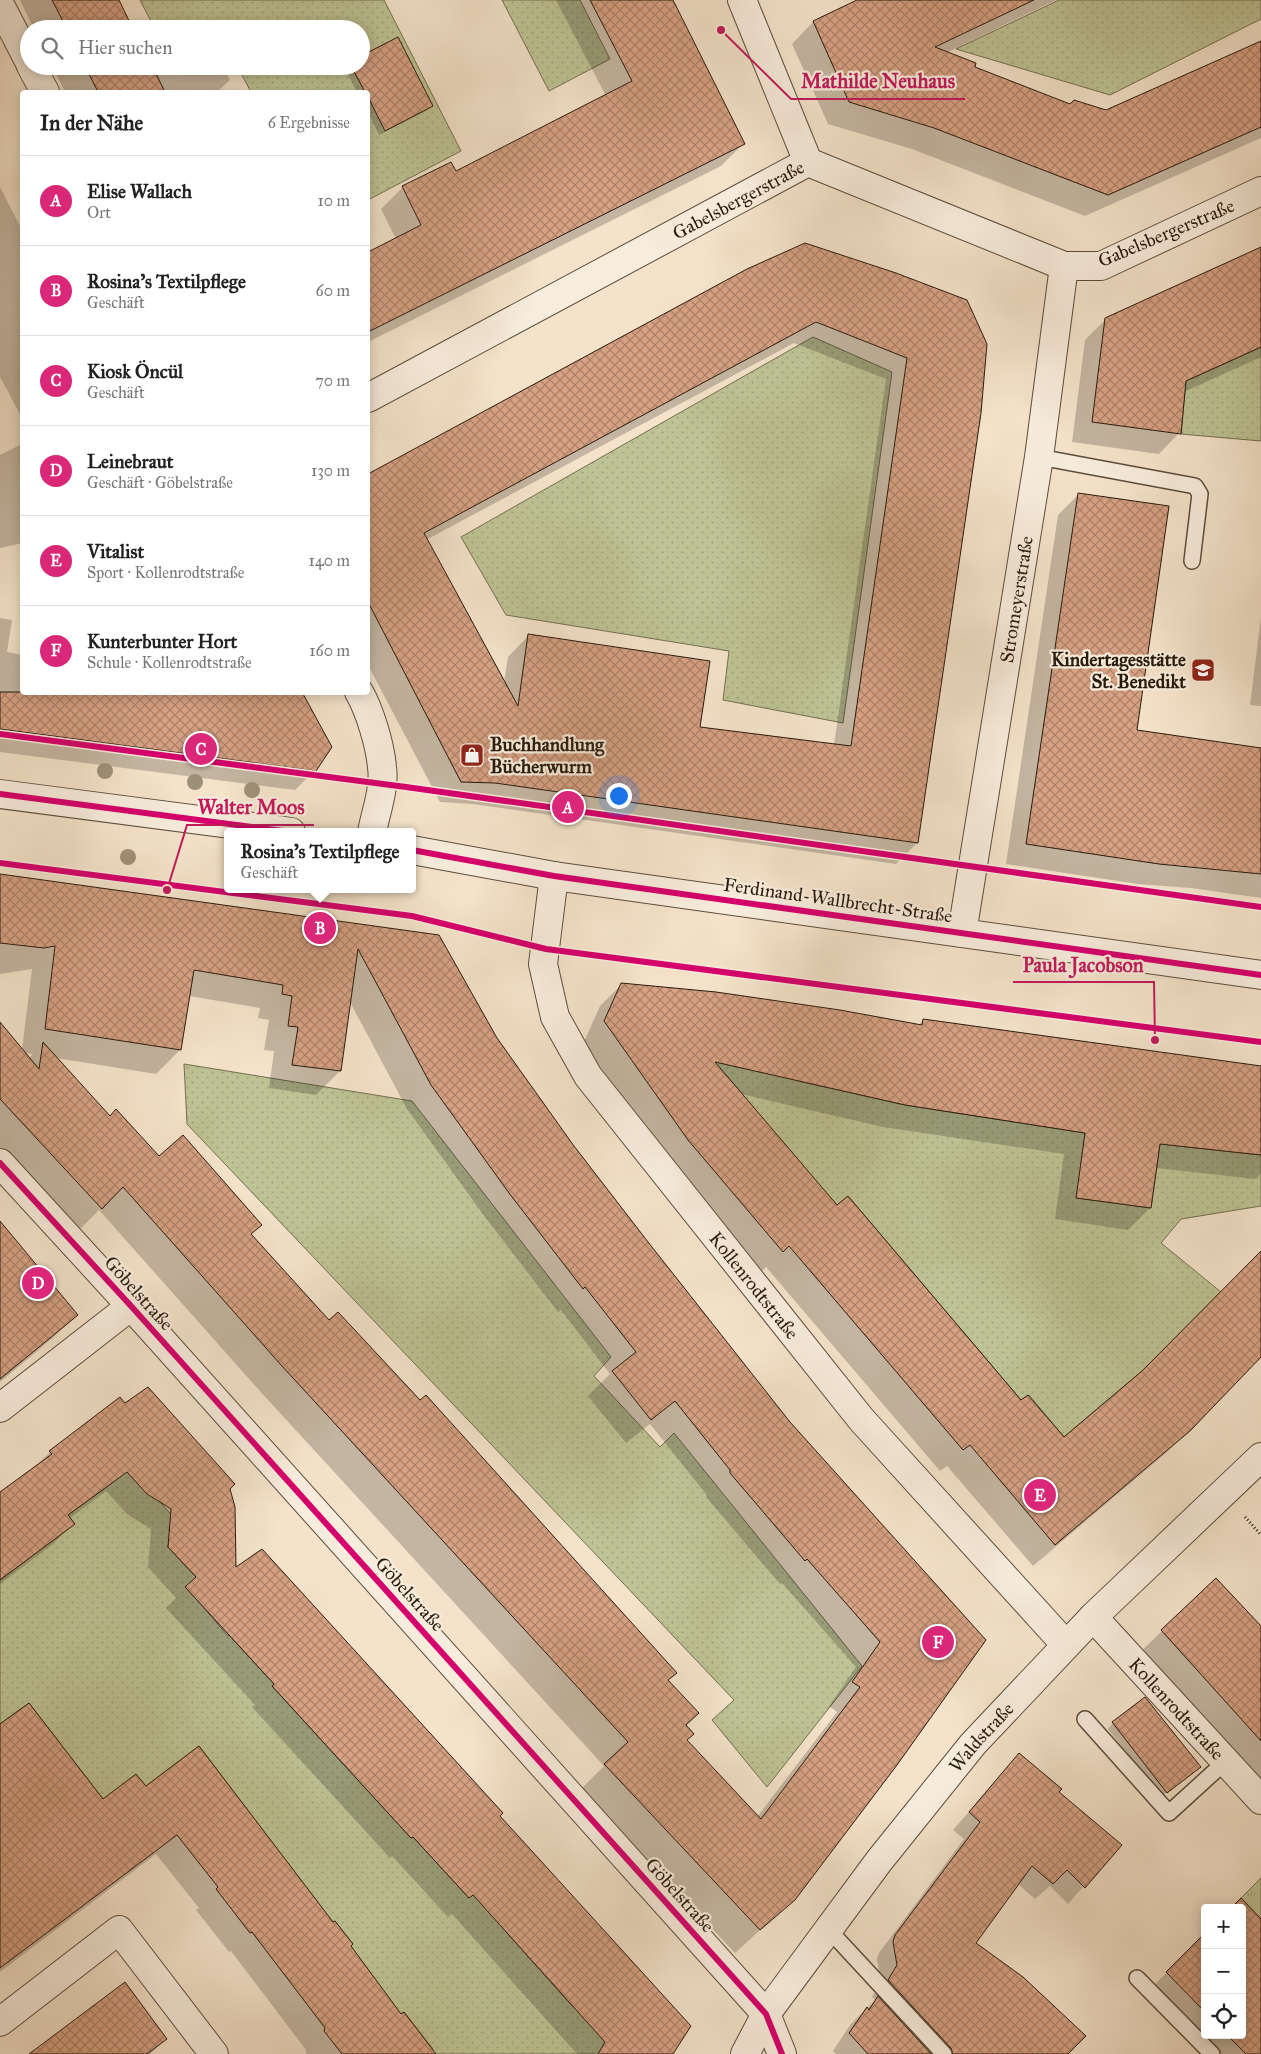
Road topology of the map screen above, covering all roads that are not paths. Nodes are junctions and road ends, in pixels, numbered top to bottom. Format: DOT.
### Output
graph roads {
  1 [pos="742,0"];
  2 [pos="0,5"];
  3 [pos="20,44"];
  4 [pos="36,75"];
  5 [pos="44,90"];
  6 [pos="808,162"];
  7 [pos="1261,191"];
  8 [pos="1064,266"];
  9 [pos="370,397"];
  10 [pos="1039,457"];
  11 [pos="1192,561"];
  12 [pos="361,695"];
  13 [pos="0,794"];
  14 [pos="260,828"];
  15 [pos="373,828"];
  16 [pos="416,851"];
  17 [pos="554,876"];
  18 [pos="962,933"];
  19 [pos="1261,976"];
  20 [pos="0,1164"];
  21 [pos="131,1306"];
  22 [pos="0,1408"];
  23 [pos="1261,1457"];
  24 [pos="1093,1617"];
  25 [pos="1066,1645"];
  26 [pos="1086,1719"];
  27 [pos="1226,1761"];
  28 [pos="1261,1800"];
  29 [pos="829,1930"];
  30 [pos="1137,1978"];
  31 [pos="766,2014"];
  32 [pos="0,2022"];
  33 [pos="214,2054"];
  34 [pos="745,2054"];
  35 [pos="782,2054"];
  36 [pos="944,2054"];
  37 [pos="1212,2054"];
  1 -- 6 [label="street"];
  2 -- 3 [label="street"];
  4 -- 5 [label="street"];
  6 -- 8 [label="street, Gabelsbergerstraße"];
  6 -- 9 [label="street, Gabelsbergerstraße"];
  7 -- 8 [label="street, Gabelsbergerstraße"];
  8 -- 10 [label="street, Stromeyerstraße"];
  10 -- 11 [label="lane"];
  10 -- 18 [label="street, Stromeyerstraße"];
  12 -- 15 [label="street"];
  13 -- 14 [label="street"];
  16 -- 17 [label="street, Ferdinand-Wallbrecht-Straße"];
  17 -- 18 [label="street, Ferdinand-Wallbrecht-Straße"];
  17 -- 25 [label="street, Kollenrodtstraße"];
  18 -- 19 [label="street, Ferdinand-Wallbrecht-Straße"];
  20 -- 21 [label="street, Göbelstraße"];
  21 -- 22 [label="street"];
  21 -- 31 [label="street, Göbelstraße"];
  23 -- 24 [label="street, Waldstraße"];
  24 -- 25 [label="street, Waldstraße"];
  24 -- 27 [label="street, Kollenrodtstraße"];
  25 -- 29 [label="street, Waldstraße"];
  26 -- 27 [label="lane"];
  27 -- 28 [label="street, Kollenrodtstraße"];
  29 -- 31 [label="street, Waldstraße"];
  29 -- 36 [label="lane"];
  30 -- 37 [label="lane"];
  31 -- 34 [label="street, Waldstraße"];
  31 -- 35 [label="street, Göbelstraße"];
  32 -- 33 [label="street"];
}
